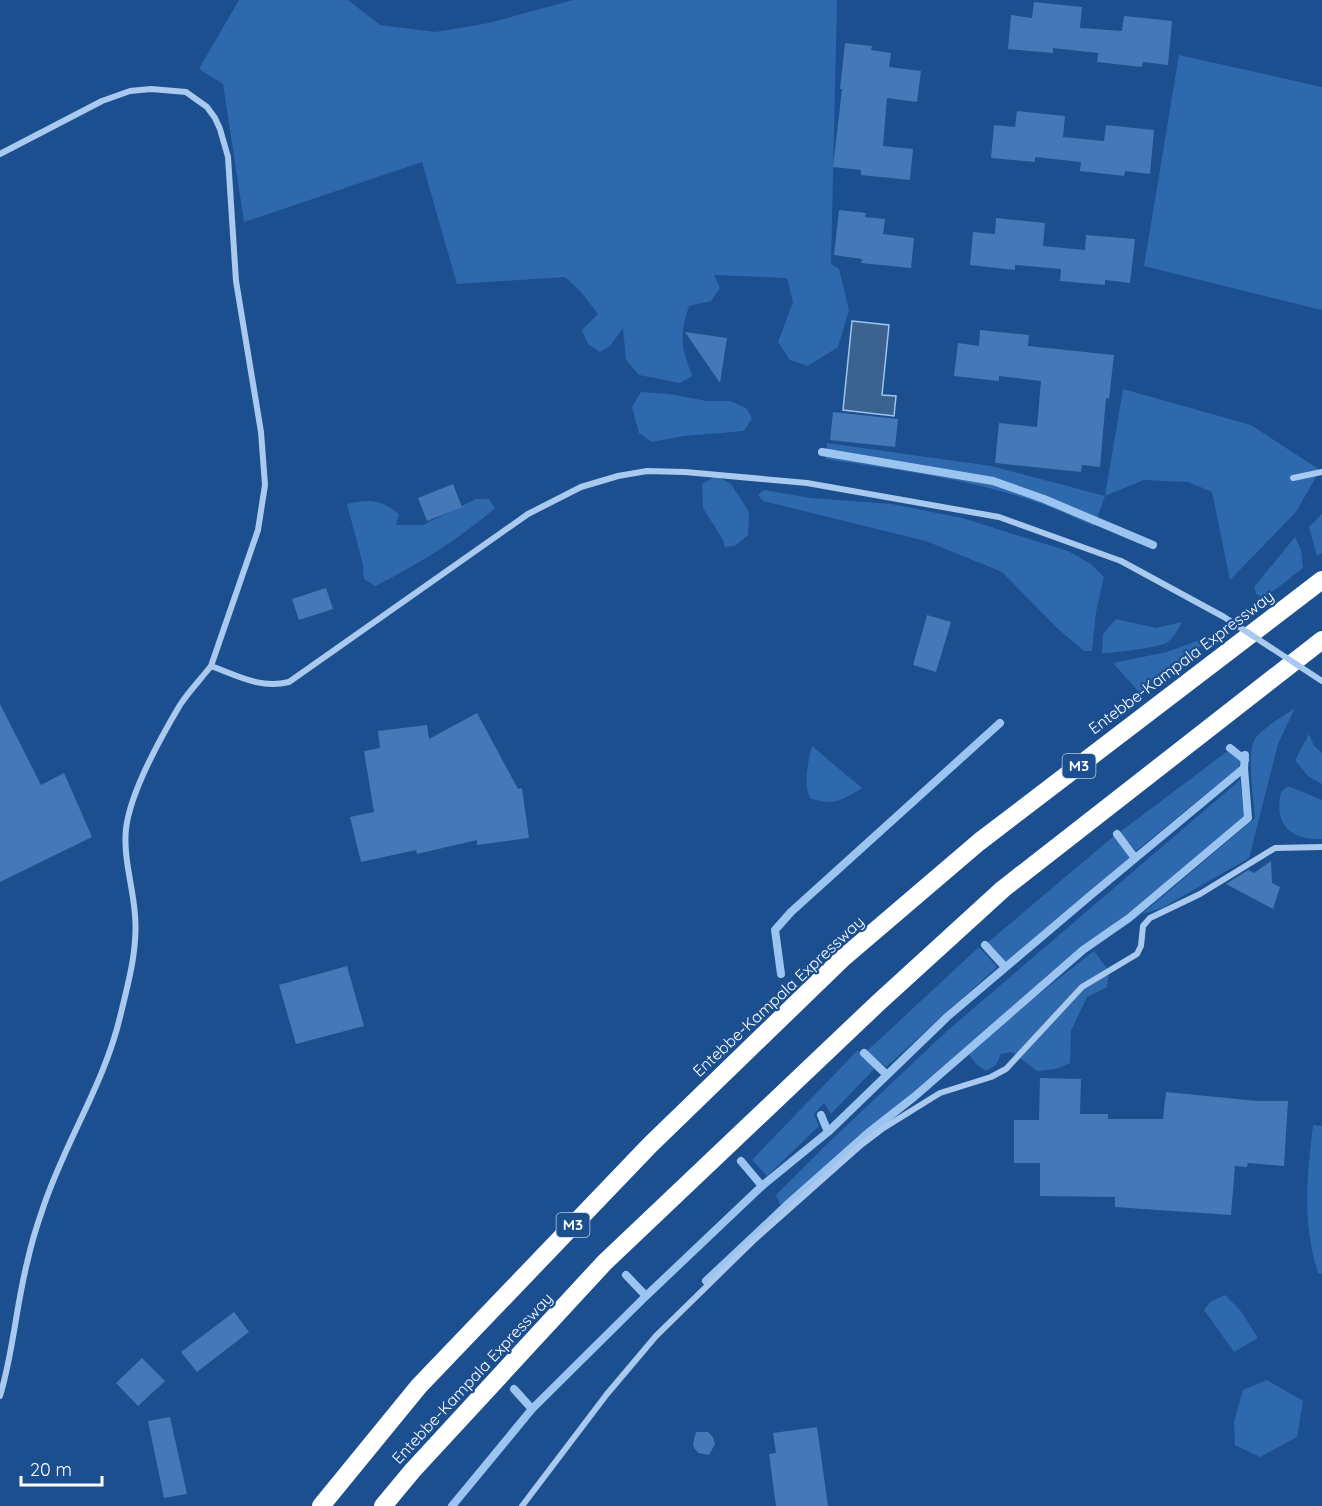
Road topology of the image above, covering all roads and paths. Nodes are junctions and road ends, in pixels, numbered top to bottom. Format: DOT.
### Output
graph roads {
  1 [pos="0,154"];
  2 [pos="1322,472"];
  3 [pos="1293,478"];
  4 [pos="1322,580"];
  5 [pos="1322,640"];
  6 [pos="211,666"];
  7 [pos="1322,681"];
  8 [pos="1322,847"];
  9 [pos="0,1396"];
  10 [pos="321,1506"];
  11 [pos="383,1506"];
  12 [pos="522,1506"];
  1 -- 6 [label="street"];
  2 -- 3 [label="street"];
  4 -- 10 [label="highway, Entebbe-Kampala Expressway / M3"];
  5 -- 11 [label="highway, Entebbe-Kampala Expressway"];
  6 -- 7 [label="street, bridge"];
  6 -- 9 [label="street"];
  8 -- 12 [label="street"];
}
